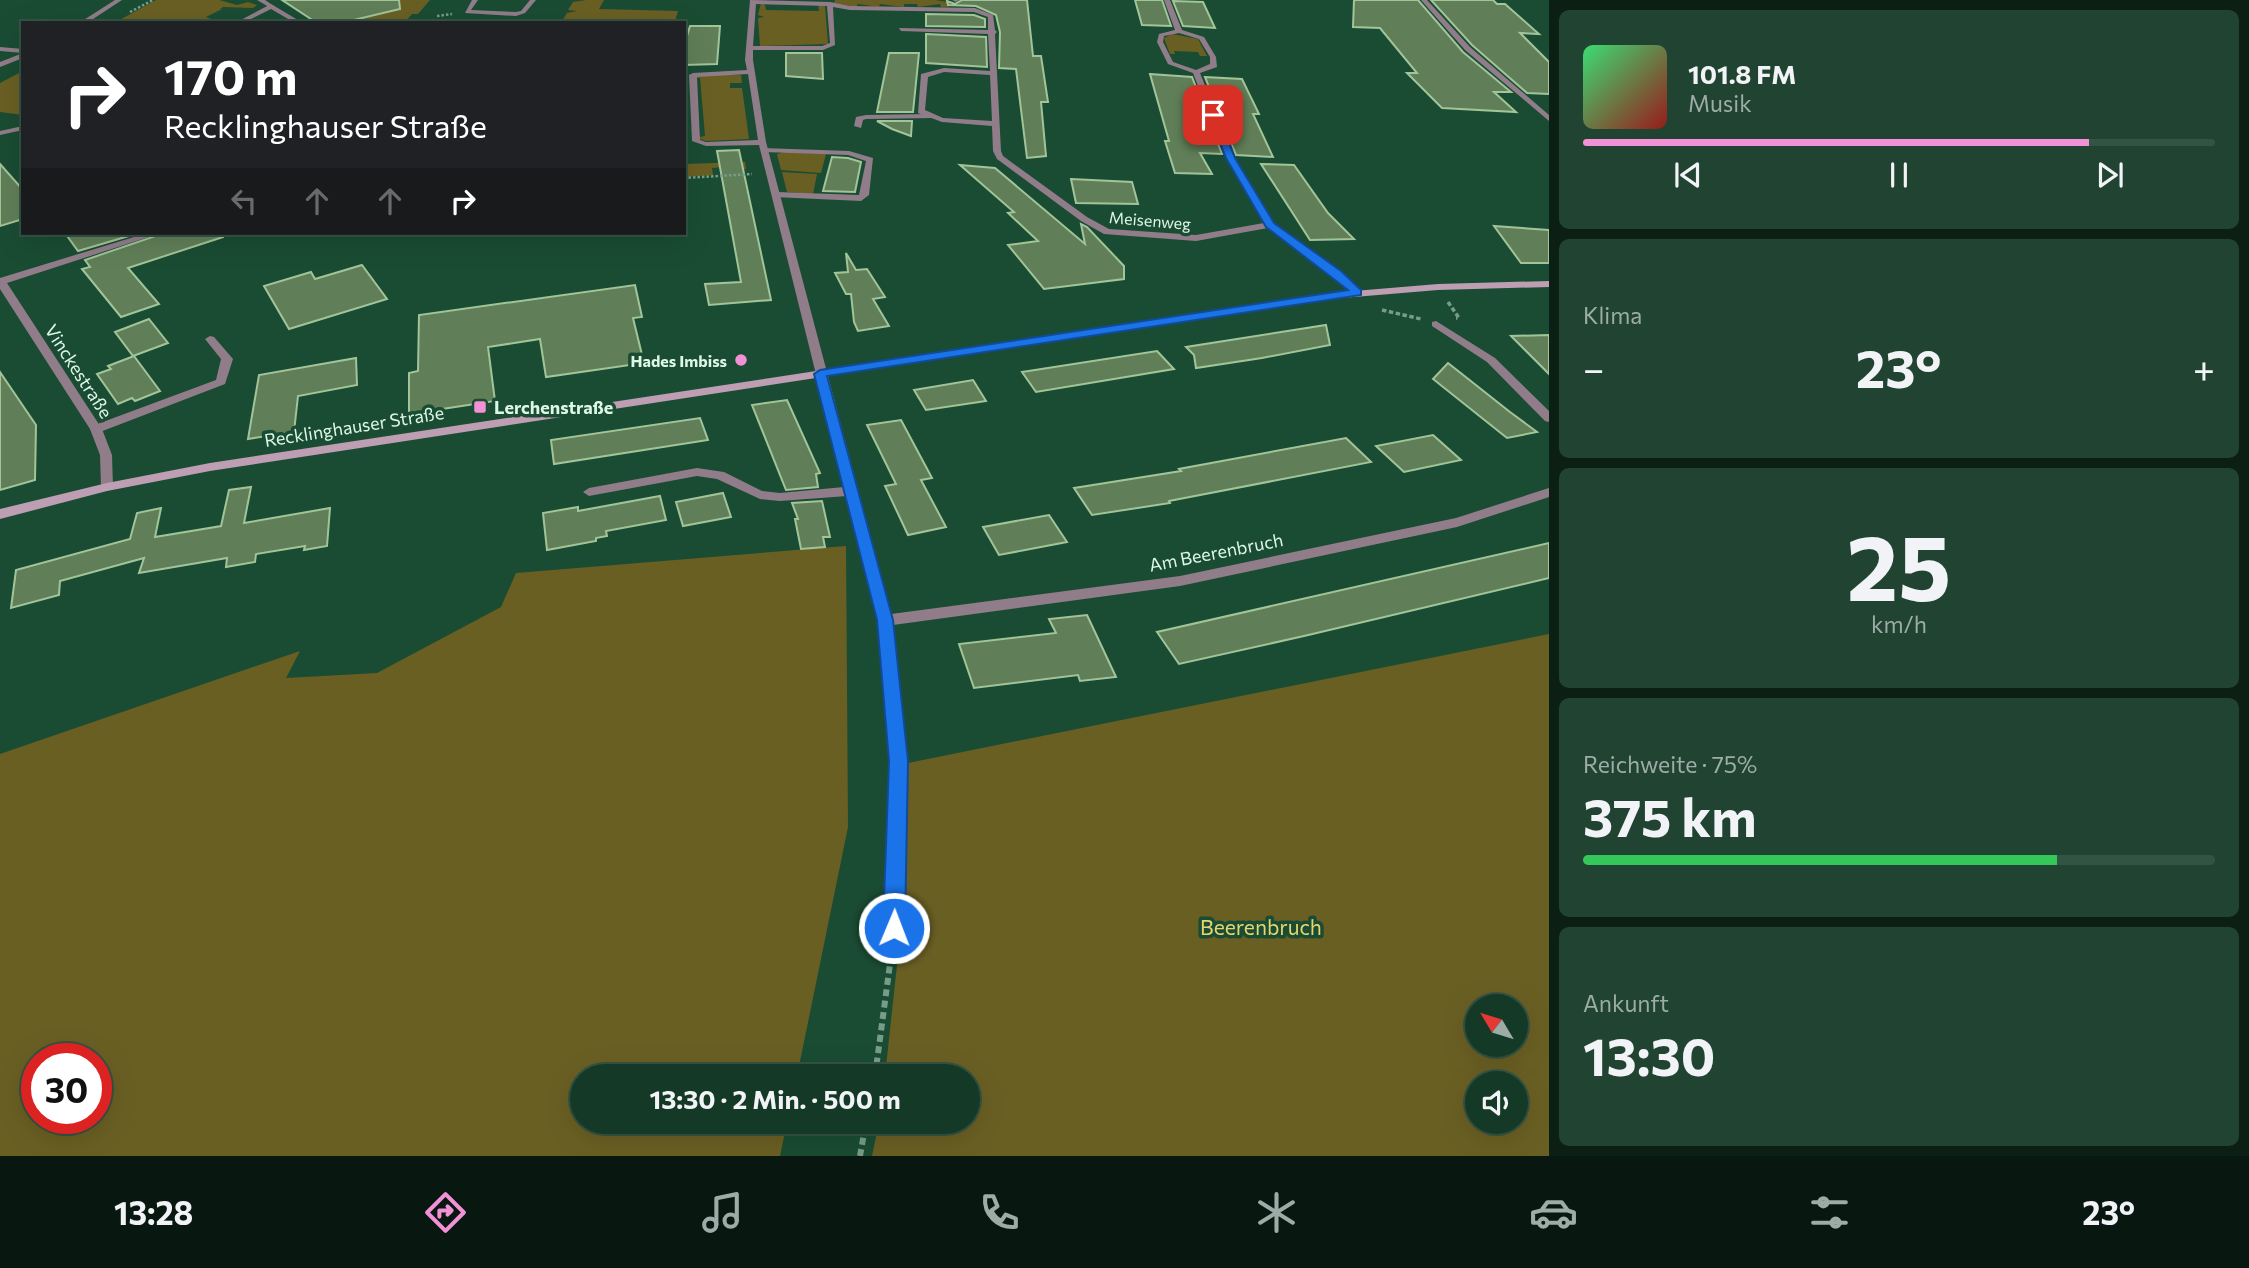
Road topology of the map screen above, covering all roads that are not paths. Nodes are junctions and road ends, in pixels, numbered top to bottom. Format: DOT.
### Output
graph roads {
  1 [pos="119,0"];
  2 [pos="260,0"];
  3 [pos="475,0"];
  4 [pos="533,0"];
  5 [pos="1167,0"];
  6 [pos="1424,0"];
  7 [pos="753,1"];
  8 [pos="831,5"];
  9 [pos="271,6"];
  10 [pos="85,21"];
  11 [pos="242,21"];
  12 [pos="297,21"];
  13 [pos="901,29"];
  14 [pos="1179,31"];
  15 [pos="994,32"];
  16 [pos="750,48"];
  17 [pos="0,50"];
  18 [pos="21,53"];
  19 [pos="21,54"];
  20 [pos="0,65"];
  21 [pos="750,72"];
  22 [pos="1196,72"];
  23 [pos="995,73"];
  24 [pos="930,116"];
  25 [pos="1549,119"];
  26 [pos="996,124"];
  27 [pos="859,126"];
  28 [pos="21,128"];
  29 [pos="0,133"];
  30 [pos="763,146"];
  31 [pos="777,195"];
  32 [pos="1270,225"];
  33 [pos="150,235"];
  34 [pos="0,281"];
  35 [pos="1549,284"];
  36 [pos="1357,293"];
  37 [pos="1436,324"];
  38 [pos="210,340"];
  39 [pos="820,374"];
  40 [pos="1549,418"];
  41 [pos="96,429"];
  42 [pos="107,487"];
  43 [pos="851,491"];
  44 [pos="589,492"];
  45 [pos="1549,492"];
  46 [pos="0,514"];
  47 [pos="885,620"];
  48 [pos="894,928"];
  1 -- 10 [label="street"];
  2 -- 9 [label="street"];
  3 -- 4 [label="street"];
  5 -- 14 [label="street"];
  6 -- 25 [label="street"];
  7 -- 8 [label="street"];
  7 -- 16 [label="street"];
  8 -- 15 [label="street"];
  8 -- 16 [label="street"];
  9 -- 11 [label="street"];
  9 -- 12 [label="street"];
  13 -- 15 [label="street"];
  14 -- 22 [label="street"];
  14 -- 22 [label="street"];
  15 -- 23 [label="street, Meisenweg"];
  16 -- 21 [label="street"];
  17 -- 18 [label="street"];
  19 -- 20 [label="street"];
  21 -- 30 [label="street"];
  21 -- 30 [label="street"];
  22 -- 32 [label="street"];
  23 -- 24 [label="street"];
  23 -- 26 [label="street, Meisenweg"];
  24 -- 26 [label="street"];
  24 -- 27 [label="street"];
  26 -- 32 [label="street, Meisenweg"];
  28 -- 29 [label="street"];
  30 -- 31 [label="street"];
  30 -- 31 [label="street"];
  31 -- 39 [label="street"];
  32 -- 36 [label="street"];
  33 -- 34 [label="street"];
  34 -- 41 [label="street, Vinckestraße"];
  35 -- 36 [label="main road, Recklinghauser Straße"];
  36 -- 39 [label="main road, Recklinghauser Straße"];
  37 -- 40 [label="street"];
  38 -- 41 [label="street"];
  39 -- 42 [label="main road, Recklinghauser Straße"];
  39 -- 43 [label="street"];
  41 -- 42 [label="street, Vinckestraße"];
  42 -- 46 [label="main road, Recklinghauser Straße"];
  43 -- 44 [label="street"];
  43 -- 47 [label="street"];
  45 -- 47 [label="street, Am Beerenbruch"];
  47 -- 48 [label="street"];
}
